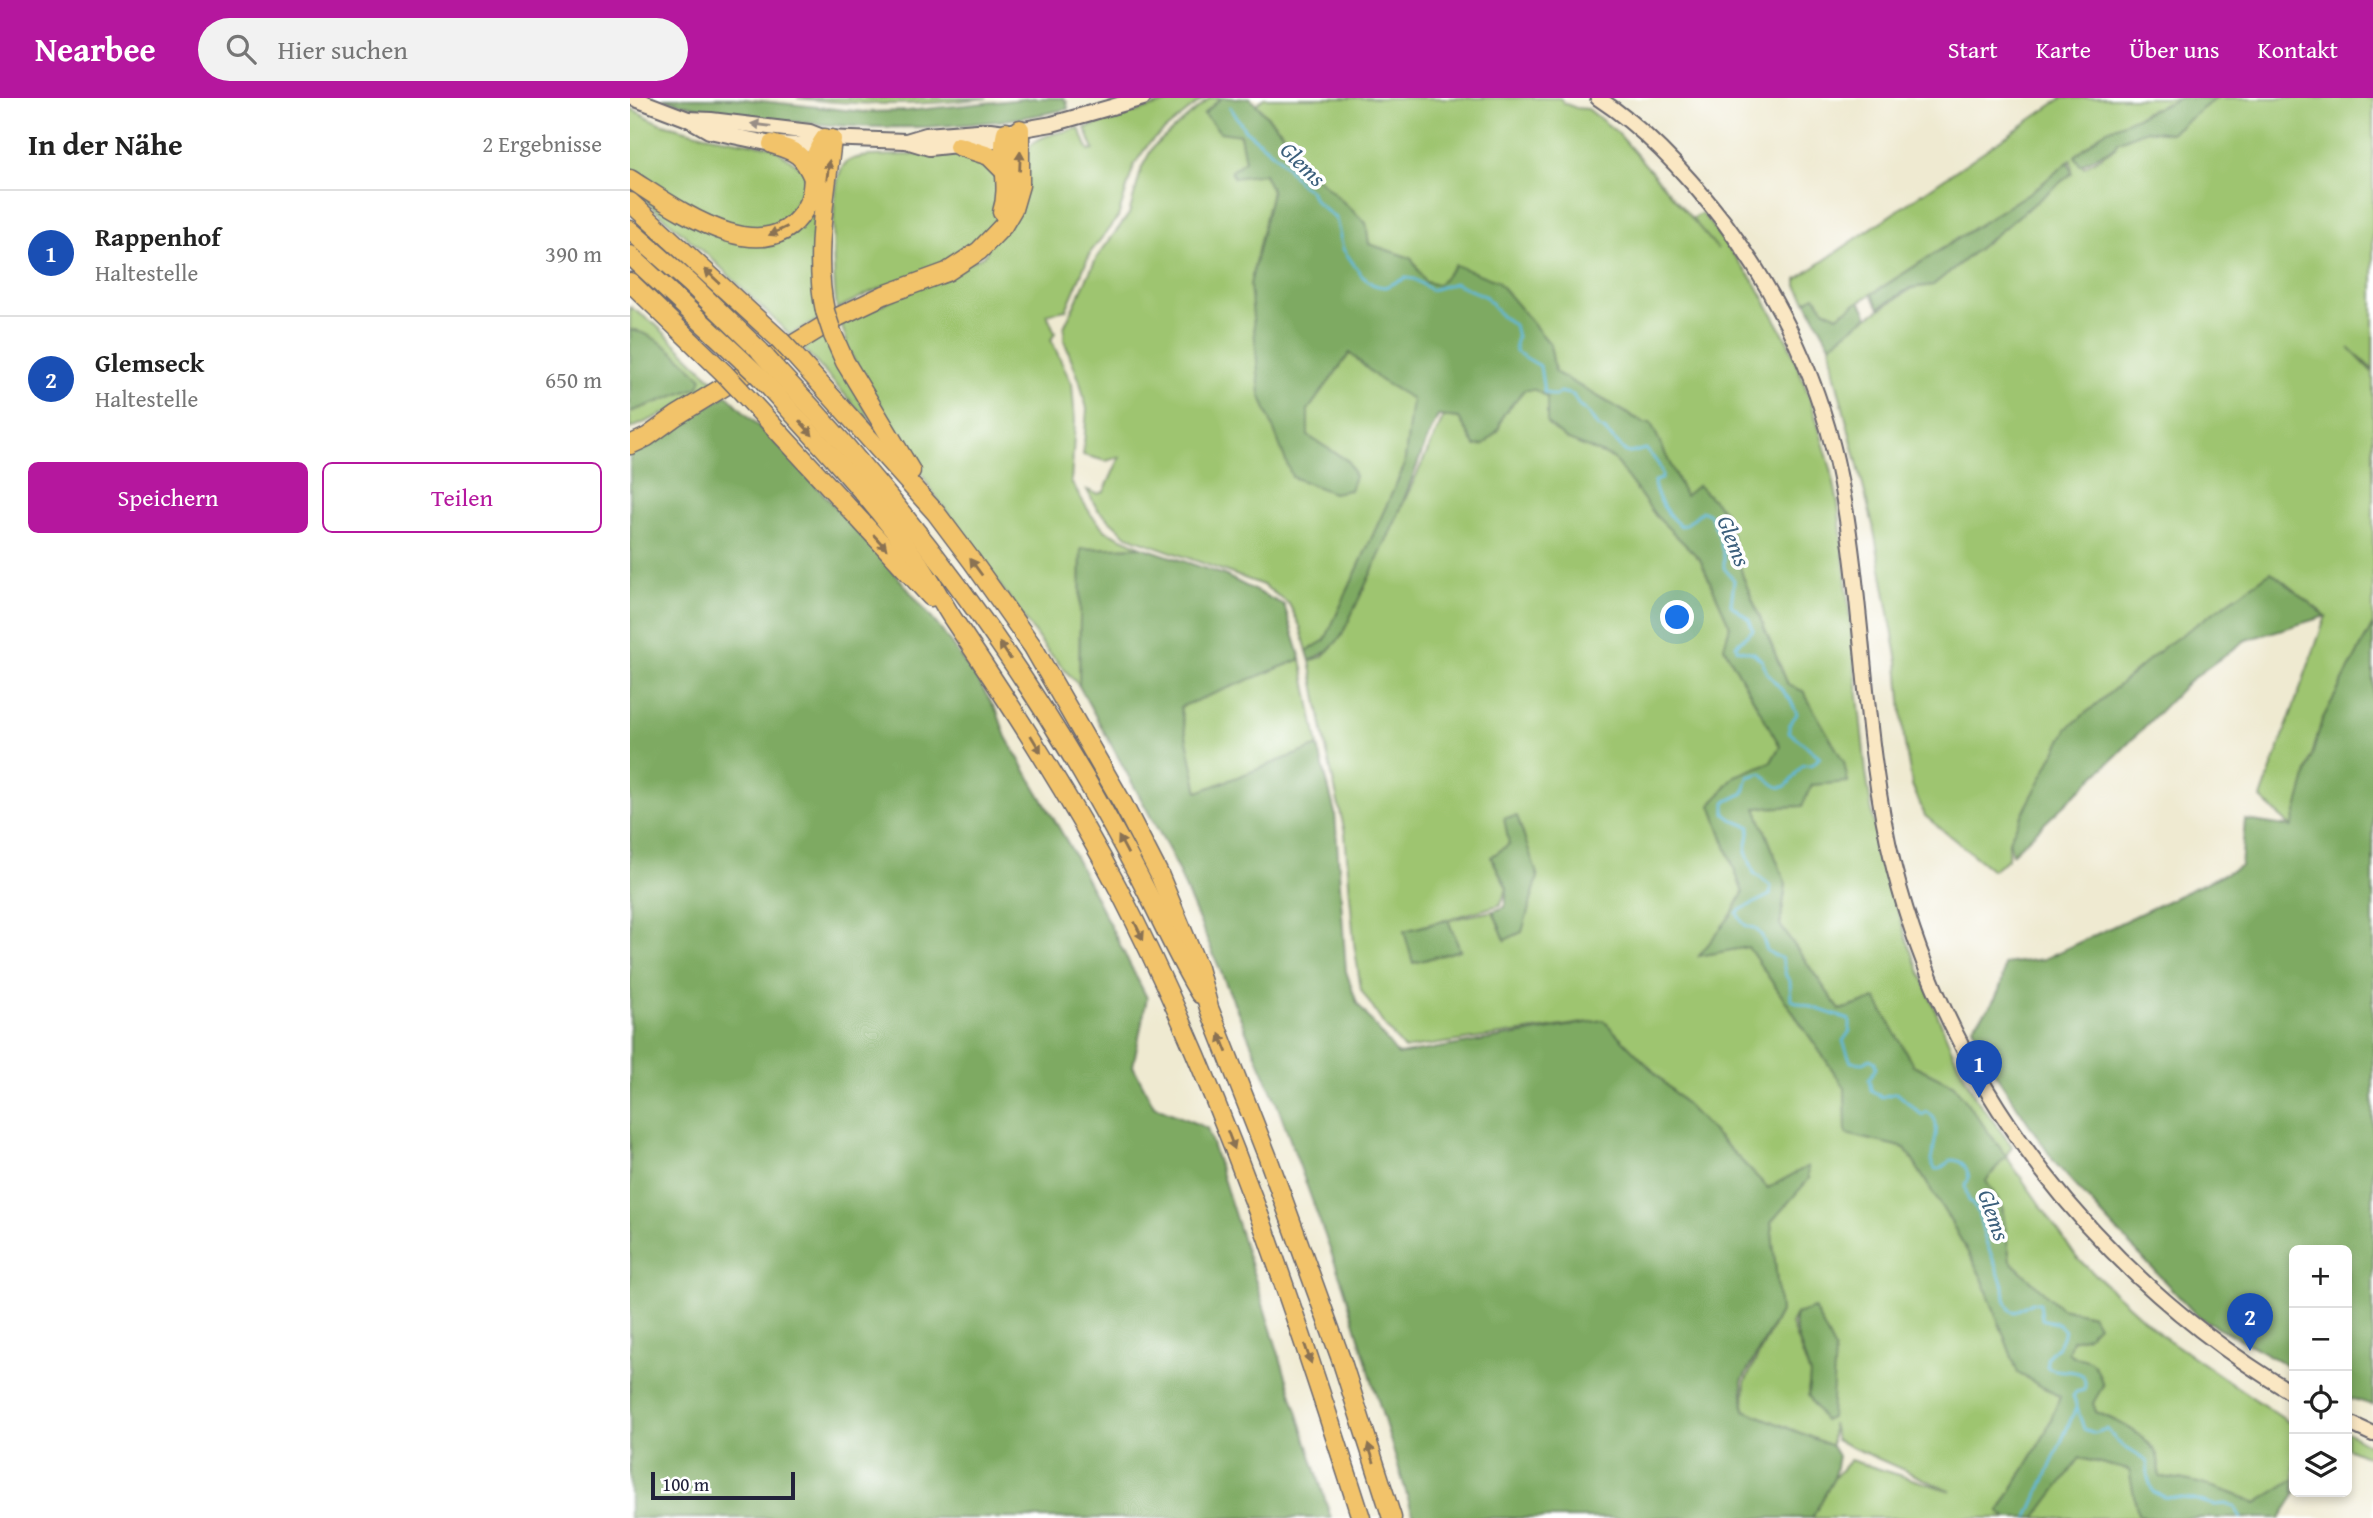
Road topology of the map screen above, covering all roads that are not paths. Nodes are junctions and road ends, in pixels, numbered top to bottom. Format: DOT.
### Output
graph roads {
  1 [pos="633,98"];
  2 [pos="1143,98"];
  3 [pos="1598,98"];
  4 [pos="688,119"];
  5 [pos="1013,130"];
  6 [pos="828,138"];
  7 [pos="906,141"];
  8 [pos="772,144"];
  9 [pos="958,146"];
  10 [pos="1005,172"];
  11 [pos="813,177"];
  12 [pos="630,179"];
  13 [pos="630,202"];
  14 [pos="630,230"];
  15 [pos="994,235"];
  16 [pos="630,255"];
  17 [pos="630,282"];
  18 [pos="630,301"];
  19 [pos="675,325"];
  20 [pos="767,373"];
  21 [pos="676,416"];
  22 [pos="630,433"];
  23 [pos="630,445"];
  24 [pos="936,513"];
  25 [pos="955,622"];
  26 [pos="1209,1008"];
  27 [pos="2289,1391"];
  28 [pos="2352,1424"];
  29 [pos="2373,1434"];
  30 [pos="1361,1518"];
  31 [pos="1392,1518"];
  1 -- 4 [label="main road"];
  2 -- 5 [label="main road"];
  3 -- 27 [label="main road"];
  6 -- 4 [label="main road, one-way"];
  4 -- 8 [label="main road"];
  5 -- 7 [label="main road"];
  5 -- 9 [label="main road"];
  5 -- 10 [label="highway"];
  15 -- 5 [label="highway, one-way"];
  6 -- 7 [label="main road"];
  6 -- 8 [label="main road"];
  6 -- 11 [label="highway"];
  24 -- 6 [label="highway, one-way, bridge"];
  7 -- 9 [label="main road"];
  8 -- 11 [label="highway"];
  9 -- 10 [label="highway"];
  10 -- 15 [label="highway"];
  11 -- 12 [label="highway, one-way"];
  24 -- 13 [label="highway, one-way, bridge"];
  14 -- 20 [label="highway, bridge"];
  15 -- 21 [label="highway"];
  16 -- 20 [label="highway, bridge"];
  17 -- 19 [label="highway"];
  18 -- 19 [label="highway"];
  19 -- 25 [label="highway, one-way, bridge"];
  20 -- 25 [label="highway, one-way"];
  26 -- 20 [label="highway, one-way"];
  21 -- 22 [label="highway"];
  21 -- 23 [label="highway"];
  26 -- 24 [label="highway, one-way"];
  25 -- 30 [label="highway, one-way"];
  31 -- 26 [label="highway, one-way"];
  28 -- 29 [label="main road"];
}
